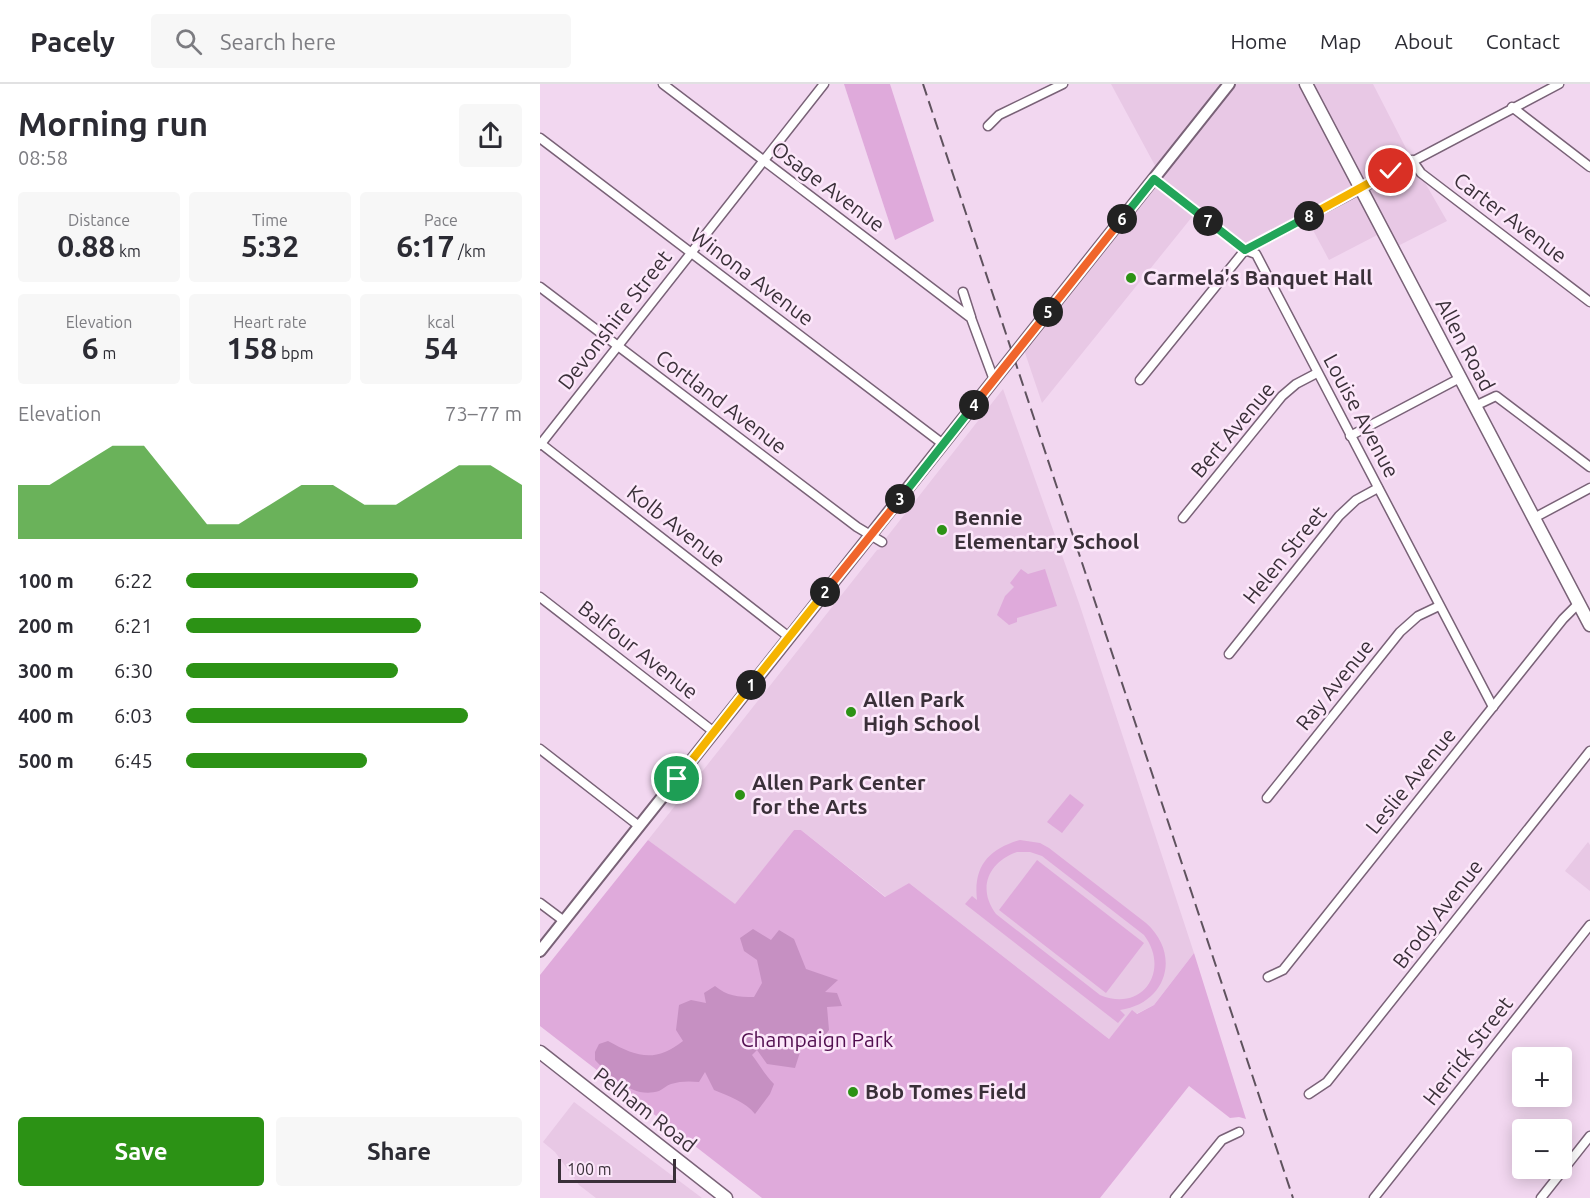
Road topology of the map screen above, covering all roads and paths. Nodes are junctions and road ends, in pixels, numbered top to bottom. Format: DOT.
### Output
graph roads {
  1 [pos="663,84"];
  2 [pos="824,84"];
  3 [pos="1063,84"];
  4 [pos="1229,84"];
  5 [pos="1559,84"];
  6 [pos="1311,86"];
  7 [pos="1512,107"];
  8 [pos="988,126"];
  9 [pos="540,138"];
  10 [pos="763,160"];
  11 [pos="1412,160"];
  12 [pos="1590,167"];
  13 [pos="1154,179"];
  14 [pos="1360,188"];
  15 [pos="1245,250"];
  16 [pos="690,252"];
  17 [pos="540,287"];
  18 [pos="963,292"];
  19 [pos="1590,302"];
  20 [pos="971,318"];
  21 [pos="617,346"];
  22 [pos="1317,373"];
  23 [pos="1460,378"];
  24 [pos="994,380"];
  25 [pos="1140,380"];
  26 [pos="1475,406"];
  27 [pos="1350,436"];
  28 [pos="540,444"];
  29 [pos="943,444"];
  30 [pos="1590,467"];
  31 [pos="1378,488"];
  32 [pos="1590,488"];
  33 [pos="1183,518"];
  34 [pos="1534,518"];
  35 [pos="870,535"];
  36 [pos="882,542"];
  37 [pos="540,597"];
  38 [pos="1579,603"];
  39 [pos="1439,606"];
  40 [pos="1590,625"];
  41 [pos="789,638"];
  42 [pos="1229,654"];
  43 [pos="1493,707"];
  44 [pos="714,732"];
  45 [pos="540,749"];
  46 [pos="1590,751"];
  47 [pos="1267,798"];
  48 [pos="639,826"];
  49 [pos="540,903"];
  50 [pos="564,921"];
  51 [pos="1590,925"];
  52 [pos="540,951"];
  53 [pos="1268,977"];
  54 [pos="540,1052"];
  55 [pos="1309,1094"];
  56 [pos="1239,1132"];
  57 [pos="1590,1136"];
  58 [pos="726,1198"];
  59 [pos="1175,1198"];
  60 [pos="1374,1198"];
  61 [pos="1541,1198"];
  1 -- 10 [label="street, Osage Avenue"];
  2 -- 10 [label="street, Devonshire Street"];
  3 -- 8 [label="street"];
  4 -- 13 [label="street"];
  5 -- 7 [label="street"];
  6 -- 14 [label="main road, Allen Road"];
  7 -- 11 [label="street"];
  7 -- 12 [label="street"];
  9 -- 16 [label="street, Winona Avenue"];
  10 -- 16 [label="street, Devonshire Street"];
  10 -- 20 [label="street, Osage Avenue"];
  11 -- 14 [label="street"];
  11 -- 19 [label="street, Carter Avenue"];
  13 -- 15 [label="street, Louise Avenue"];
  13 -- 24 [label="street"];
  14 -- 15 [label="street"];
  14 -- 23 [label="main road, Allen Road"];
  15 -- 22 [label="street, Louise Avenue"];
  15 -- 25 [label="street"];
  16 -- 21 [label="street, Devonshire Street"];
  16 -- 29 [label="street, Winona Avenue"];
  17 -- 21 [label="street, Cortland Avenue"];
  18 -- 20 [label="street"];
  20 -- 24 [label="street"];
  21 -- 28 [label="street, Devonshire Street"];
  21 -- 35 [label="street, Cortland Avenue"];
  22 -- 27 [label="street, Louise Avenue"];
  22 -- 33 [label="street, Bert Avenue"];
  23 -- 26 [label="main road, Allen Road"];
  23 -- 27 [label="street"];
  24 -- 29 [label="street"];
  26 -- 30 [label="street"];
  26 -- 34 [label="main road, Allen Road"];
  27 -- 31 [label="street, Louise Avenue"];
  28 -- 41 [label="street, Kolb Avenue"];
  29 -- 35 [label="street"];
  31 -- 39 [label="street, Louise Avenue"];
  31 -- 42 [label="street, Helen Street"];
  32 -- 34 [label="street"];
  34 -- 38 [label="main road, Allen Road"];
  35 -- 36 [label="street, Cortland Avenue"];
  35 -- 41 [label="street"];
  37 -- 44 [label="street, Balfour Avenue"];
  38 -- 40 [label="main road, Allen Road"];
  38 -- 43 [label="street, Leslie Avenue"];
  39 -- 43 [label="street, Louise Avenue"];
  39 -- 47 [label="street, Ray Avenue"];
  41 -- 44 [label="street"];
  43 -- 53 [label="street, Leslie Avenue"];
  44 -- 48 [label="street"];
  45 -- 48 [label="street"];
  46 -- 55 [label="street, Brody Avenue"];
  48 -- 50 [label="street"];
  49 -- 50 [label="street"];
  50 -- 52 [label="street"];
  51 -- 60 [label="street, Herrick Street"];
  54 -- 58 [label="main road, Pelham Road"];
  56 -- 59 [label="street"];
  57 -- 61 [label="street"];
}
